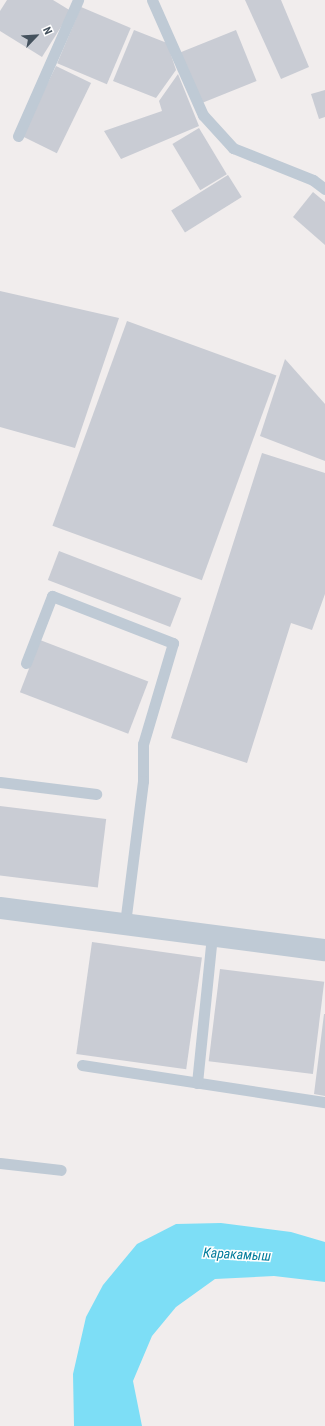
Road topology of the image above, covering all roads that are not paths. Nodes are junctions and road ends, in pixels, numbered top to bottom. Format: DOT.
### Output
graph roads {
  1 [pos="78,0"];
  2 [pos="152,0"];
  3 [pos="18,136"];
  4 [pos="325,189"];
  5 [pos="26,664"];
  6 [pos="0,782"];
  7 [pos="96,794"];
  8 [pos="0,908"];
  9 [pos="125,924"];
  10 [pos="212,936"];
  11 [pos="325,950"];
  12 [pos="82,1065"];
  13 [pos="197,1082"];
  14 [pos="325,1102"];
  15 [pos="0,1163"];
  16 [pos="61,1170"];
  1 -- 3 [label="lane"];
  2 -- 4 [label="lane"];
  5 -- 9 [label="lane"];
  6 -- 7 [label="lane"];
  8 -- 9 [label="street"];
  9 -- 10 [label="street"];
  10 -- 11 [label="street"];
  10 -- 13 [label="lane"];
  12 -- 13 [label="lane"];
  13 -- 14 [label="lane"];
  15 -- 16 [label="lane"];
}
